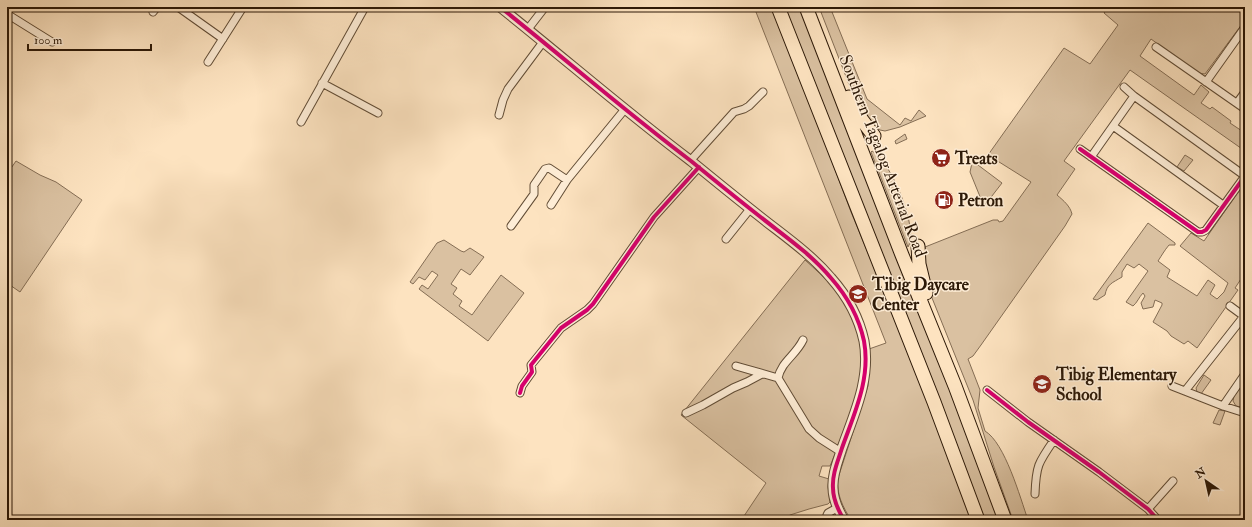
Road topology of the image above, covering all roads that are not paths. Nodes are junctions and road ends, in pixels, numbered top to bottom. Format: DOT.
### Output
graph roads {
  1 [pos="178,7"];
  2 [pos="244,7"];
  3 [pos="365,7"];
  4 [pos="500,7"];
  5 [pos="545,7"];
  6 [pos="778,7"];
  7 [pos="806,7"];
  8 [pos="812,7"];
  9 [pos="7,14"];
  10 [pos="1245,27"];
  11 [pos="528,30"];
  12 [pos="223,39"];
  13 [pos="52,42"];
  14 [pos="543,42"];
  15 [pos="1156,47"];
  16 [pos="208,62"];
  17 [pos="1206,82"];
  18 [pos="322,83"];
  19 [pos="1124,87"];
  20 [pos="763,92"];
  21 [pos="1245,92"];
  22 [pos="1134,96"];
  23 [pos="1237,103"];
  24 [pos="625,109"];
  25 [pos="1245,109"];
  26 [pos="378,113"];
  27 [pos="499,115"];
  28 [pos="301,122"];
  29 [pos="1113,126"];
  30 [pos="874,136"];
  31 [pos="1080,149"];
  32 [pos="1091,157"];
  33 [pos="690,161"];
  34 [pos="699,167"];
  35 [pos="1245,176"];
  36 [pos="567,180"];
  37 [pos="551,205"];
  38 [pos="1223,206"];
  39 [pos="750,209"];
  40 [pos="511,226"];
  41 [pos="726,239"];
  42 [pos="918,246"];
  43 [pos="1230,306"];
  44 [pos="1244,317"];
  45 [pos="803,340"];
  46 [pos="736,366"];
  47 [pos="762,374"];
  48 [pos="1245,374"];
  49 [pos="778,378"];
  50 [pos="1172,386"];
  51 [pos="987,390"];
  52 [pos="1185,391"];
  53 [pos="520,393"];
  54 [pos="1223,406"];
  55 [pos="686,413"];
  56 [pos="1245,413"];
  57 [pos="1054,440"];
  58 [pos="841,452"];
  59 [pos="988,472"];
  60 [pos="1173,481"];
  61 [pos="1035,494"];
  62 [pos="1148,509"];
  63 [pos="840,513"];
  64 [pos="830,520"];
  65 [pos="978,520"];
  66 [pos="1005,520"];
  67 [pos="1158,520"];
  1 -- 12 [label="street"];
  2 -- 12 [label="street"];
  3 -- 18 [label="street"];
  4 -- 11 [label="street"];
  5 -- 11 [label="street"];
  6 -- 65 [label="highway"];
  7 -- 59 [label="highway, Southern Tagalog Arterial Road"];
  8 -- 30 [label="highway"];
  9 -- 13 [label="street"];
  10 -- 17 [label="street"];
  11 -- 14 [label="street"];
  12 -- 16 [label="street"];
  14 -- 24 [label="street"];
  14 -- 27 [label="street"];
  15 -- 17 [label="street"];
  17 -- 23 [label="street"];
  18 -- 26 [label="street"];
  18 -- 28 [label="street"];
  19 -- 22 [label="street"];
  20 -- 33 [label="street"];
  21 -- 23 [label="street"];
  22 -- 29 [label="street"];
  22 -- 35 [label="street"];
  23 -- 25 [label="street"];
  24 -- 33 [label="street"];
  24 -- 36 [label="street"];
  29 -- 32 [label="street"];
  29 -- 38 [label="street"];
  31 -- 32 [label="street"];
  32 -- 38 [label="street"];
  33 -- 34 [label="street"];
  34 -- 39 [label="street"];
  34 -- 53 [label="street"];
  35 -- 38 [label="street"];
  36 -- 37 [label="street"];
  36 -- 40 [label="street"];
  39 -- 41 [label="street"];
  39 -- 58 [label="street"];
  42 -- 59 [label="highway"];
  43 -- 44 [label="street"];
  44 -- 52 [label="street"];
  45 -- 49 [label="street"];
  46 -- 47 [label="street"];
  47 -- 49 [label="street"];
  47 -- 55 [label="street"];
  48 -- 54 [label="street"];
  49 -- 58 [label="street"];
  50 -- 52 [label="street"];
  51 -- 57 [label="street"];
  52 -- 54 [label="street"];
  54 -- 56 [label="street"];
  57 -- 61 [label="street"];
  57 -- 62 [label="street"];
  58 -- 63 [label="street"];
  59 -- 66 [label="highway, Southern Tagalog Arterial Road"];
  60 -- 62 [label="street"];
  62 -- 67 [label="street"];
  63 -- 64 [label="street"];
}
